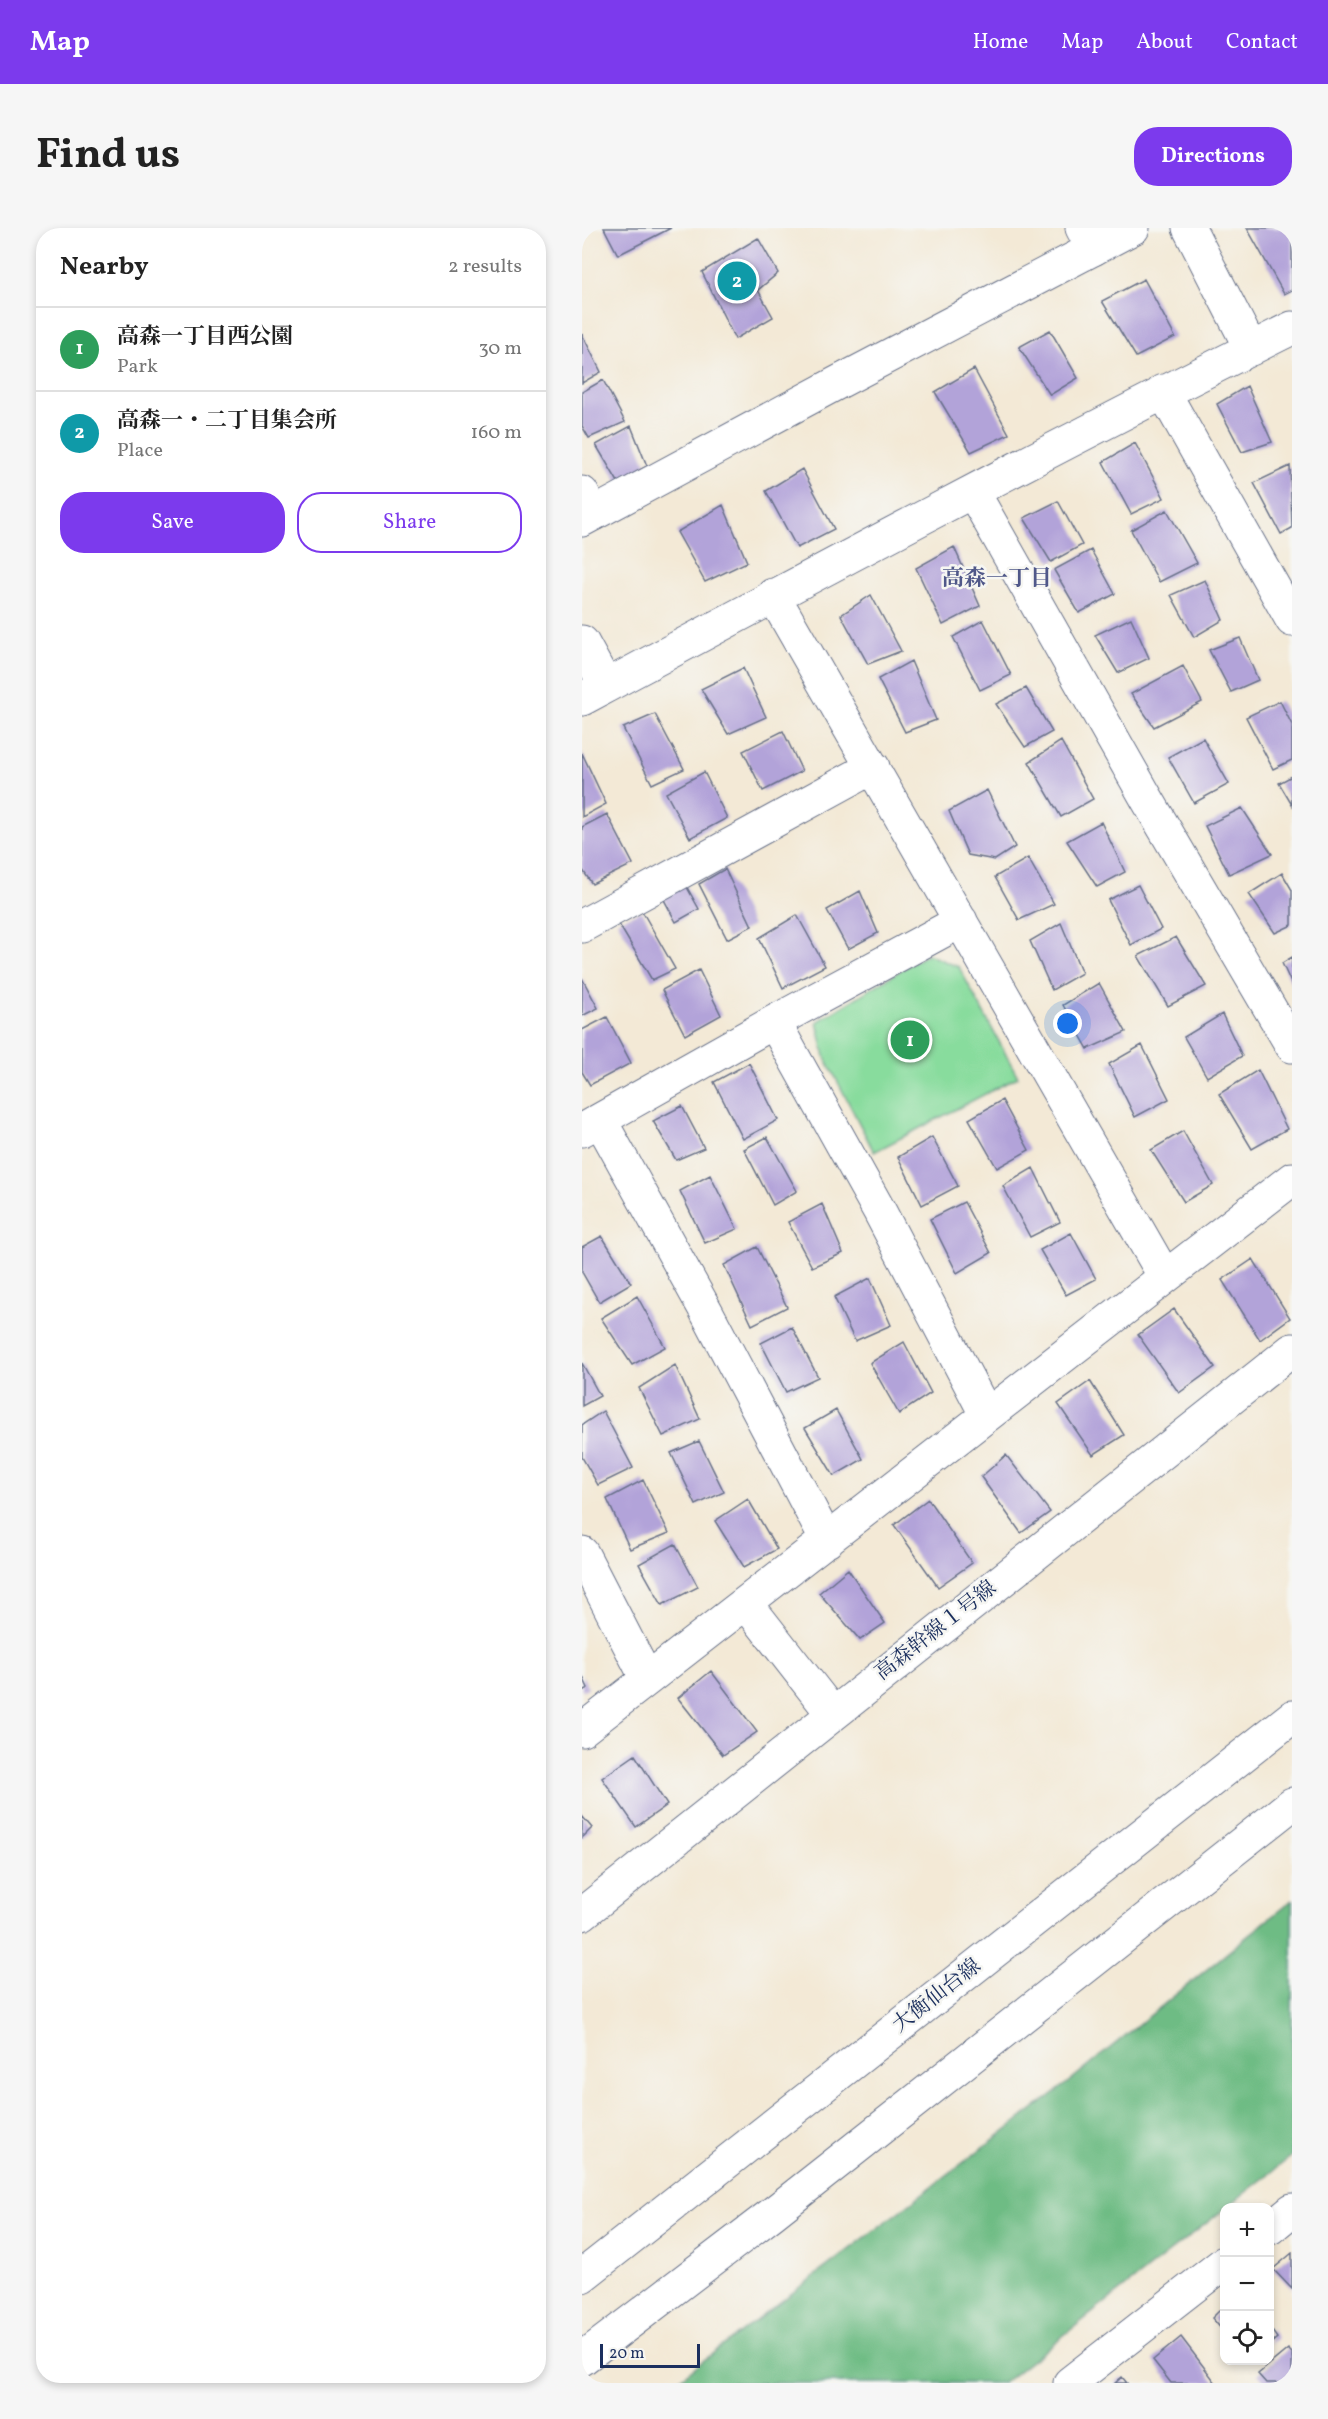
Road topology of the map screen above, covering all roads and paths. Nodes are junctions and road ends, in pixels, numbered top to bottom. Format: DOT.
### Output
graph roads {
  1 [pos="1133,228"];
  2 [pos="1189,228"];
  3 [pos="1088,239"];
  4 [pos="1292,328"];
  5 [pos="1251,349"];
  6 [pos="1163,391"];
  7 [pos="973,492"];
  8 [pos="586,509"];
  9 [pos="774,595"];
  10 [pos="1292,620"];
  11 [pos="582,642"];
  12 [pos="594,692"];
  13 [pos="873,767"];
  14 [pos="961,921"];
  15 [pos="582,926"];
  16 [pos="774,1022"];
  17 [pos="1292,1046"];
  18 [pos="591,1125"];
  19 [pos="1292,1179"];
  20 [pos="1165,1276"];
  21 [pos="1292,1350"];
  22 [pos="986,1414"];
  23 [pos="827,1541"];
  24 [pos="582,1553"];
  25 [pos="746,1603"];
  26 [pos="647,1679"];
  27 [pos="832,1713"];
  28 [pos="1292,1716"];
  29 [pos="582,1730"];
  30 [pos="1292,1804"];
  31 [pos="582,1914"];
  32 [pos="1292,2210"];
  33 [pos="1274,2224"];
  34 [pos="1220,2266"];
  35 [pos="582,2276"];
  36 [pos="582,2359"];
  37 [pos="1070,2383"];
  1 -- 3 [label="street"];
  2 -- 5 [label="street"];
  3 -- 8 [label="street"];
  4 -- 5 [label="street"];
  5 -- 6 [label="street"];
  6 -- 7 [label="street"];
  6 -- 10 [label="street"];
  7 -- 9 [label="street"];
  7 -- 17 [label="street"];
  9 -- 12 [label="street"];
  9 -- 13 [label="street"];
  11 -- 12 [label="street"];
  13 -- 14 [label="street"];
  13 -- 15 [label="street"];
  14 -- 16 [label="street"];
  14 -- 20 [label="street"];
  16 -- 18 [label="street"];
  16 -- 22 [label="street"];
  18 -- 23 [label="street"];
  19 -- 20 [label="street"];
  20 -- 22 [label="street"];
  21 -- 27 [label="street, 高森幹線１号線"];
  22 -- 23 [label="street"];
  23 -- 25 [label="street"];
  24 -- 26 [label="street"];
  25 -- 26 [label="street"];
  25 -- 27 [label="street"];
  26 -- 29 [label="street"];
  27 -- 31 [label="street, 高森幹線１号線"];
  28 -- 35 [label="street, 大衡仙台線"];
  30 -- 36 [label="street"];
  32 -- 33 [label="street"];
  34 -- 37 [label="street"];
}
